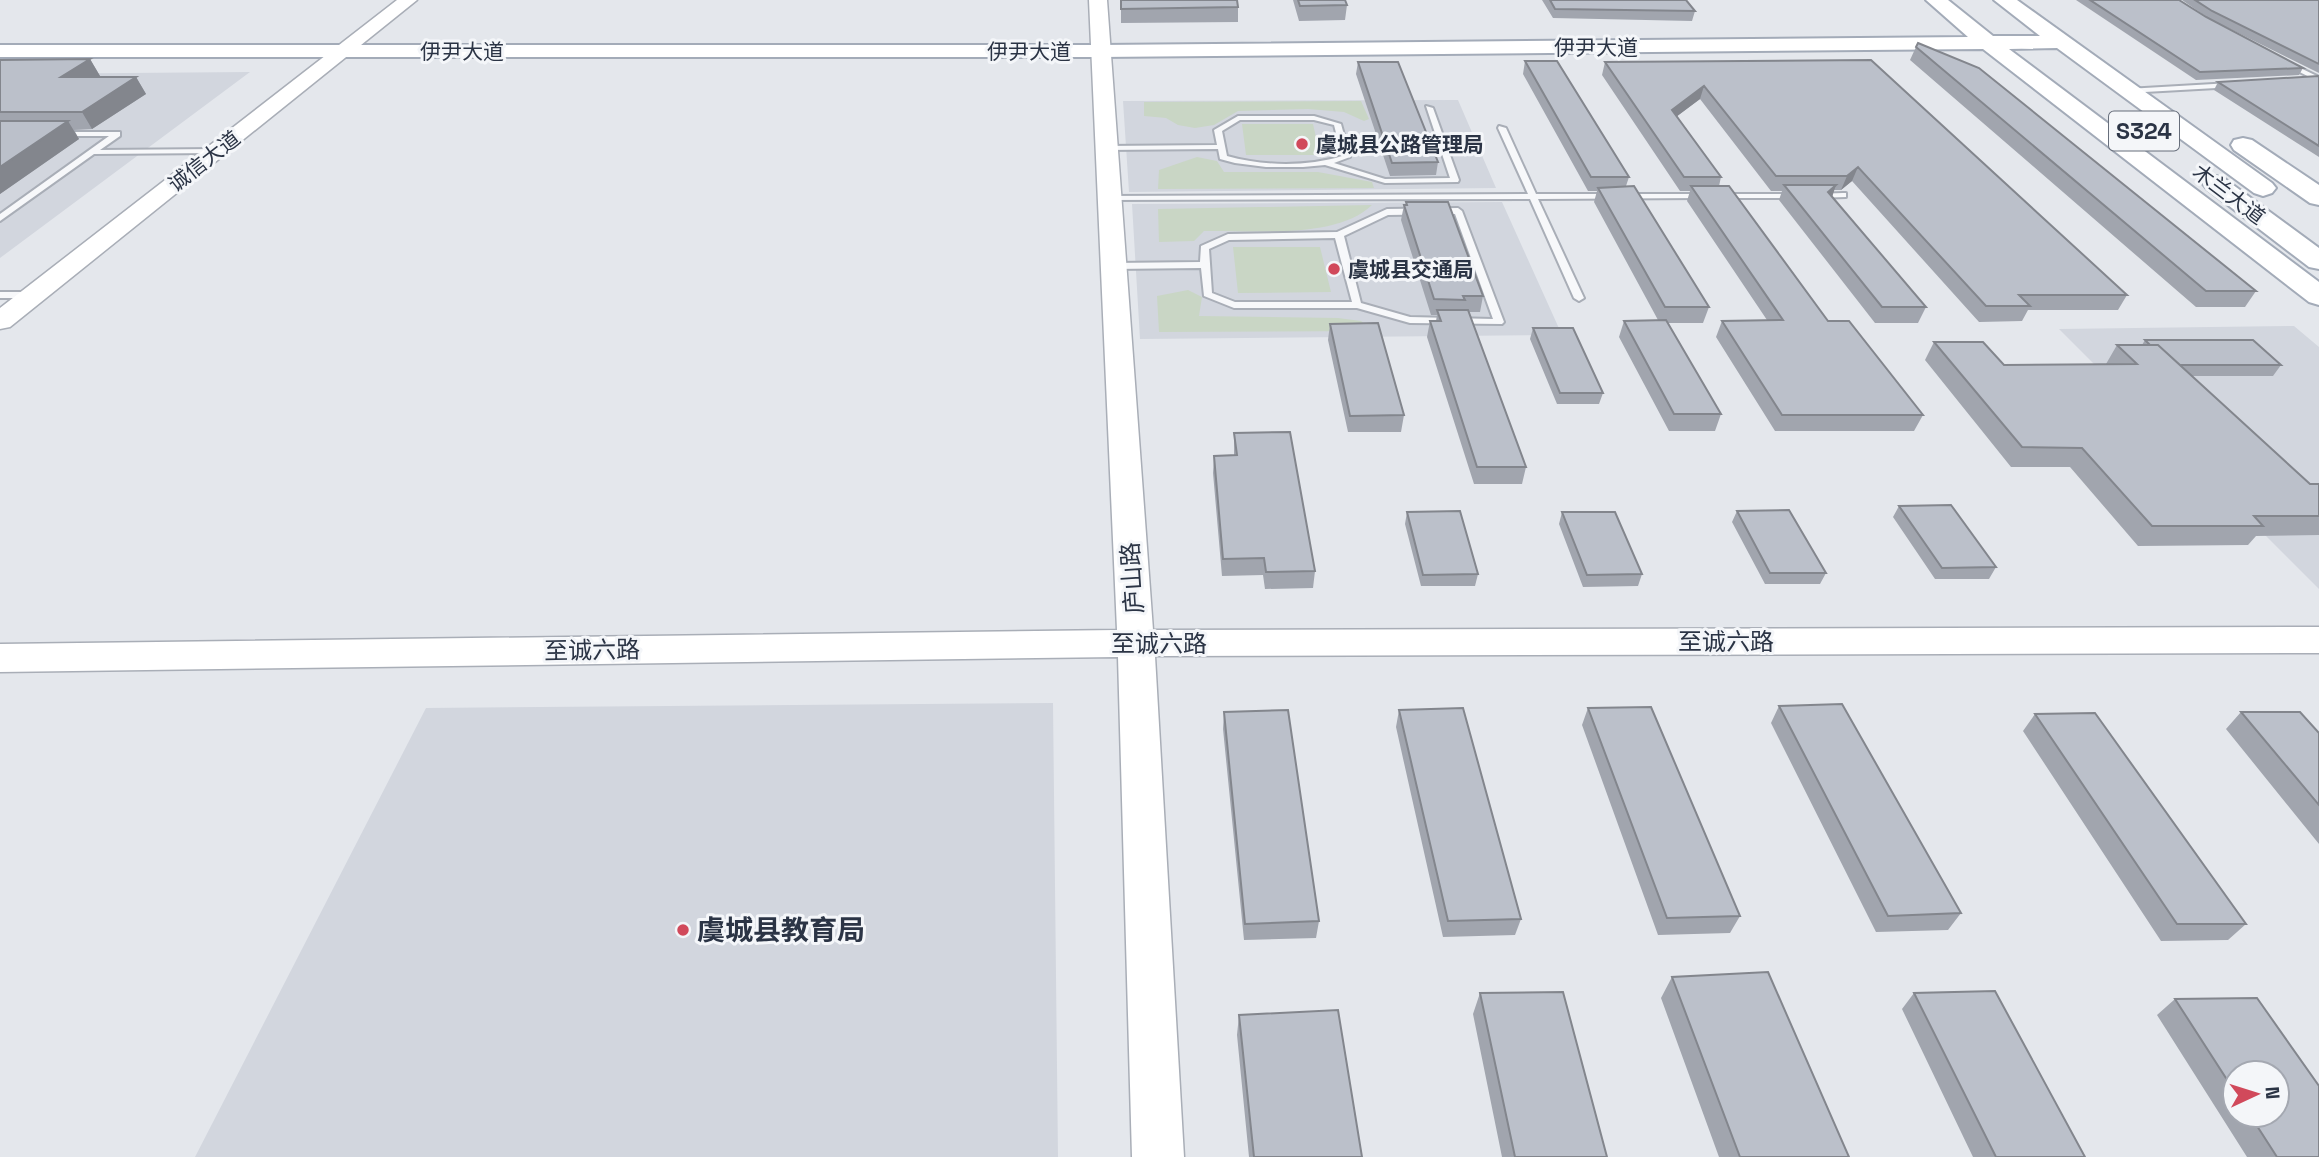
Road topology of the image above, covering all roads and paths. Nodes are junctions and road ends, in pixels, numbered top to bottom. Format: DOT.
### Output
graph roads {
  1 [pos="408,0"];
  2 [pos="1097,0"];
  3 [pos="1936,0"];
  4 [pos="1970,0"];
  5 [pos="2004,0"];
  6 [pos="2032,0"];
  7 [pos="2059,42"];
  8 [pos="1987,43"];
  9 [pos="2026,43"];
  10 [pos="0,51"];
  11 [pos="346,51"];
  12 [pos="1099,51"];
  13 [pos="2279,59"];
  14 [pos="2303,79"];
  15 [pos="2318,79"];
  16 [pos="2235,84"];
  17 [pos="2160,89"];
  18 [pos="2117,103"];
  19 [pos="1429,108"];
  20 [pos="1502,128"];
  21 [pos="52,134"];
  22 [pos="1221,147"];
  23 [pos="1105,148"];
  24 [pos="217,151"];
  25 [pos="92,152"];
  26 [pos="1329,164"];
  27 [pos="2200,172"];
  28 [pos="1843,195"];
  29 [pos="1533,196"];
  30 [pos="2319,197"];
  31 [pos="1108,198"];
  32 [pos="2285,204"];
  33 [pos="0,218"];
  34 [pos="1339,235"];
  35 [pos="2319,261"];
  36 [pos="1205,265"];
  37 [pos="1112,266"];
  38 [pos="0,295"];
  39 [pos="33,295"];
  40 [pos="2319,296"];
  41 [pos="1579,298"];
  42 [pos="1357,305"];
  43 [pos="0,321"];
  44 [pos="2319,640"];
  45 [pos="1136,643"];
  46 [pos="0,658"];
  47 [pos="1158,1157"];
  1 -- 11 [label="street, 诚信大道"];
  2 -- 12 [label="street, 庐山路"];
  3 -- 8 [label="main road"];
  4 -- 9 [label="main road, 木兰大道 / S324"];
  5 -- 7 [label="main road, 木兰大道 / S324"];
  6 -- 17 [label="main road"];
  7 -- 9 [label="main road, 伊尹大道"];
  7 -- 18 [label="main road, 木兰大道 / S324"];
  8 -- 9 [label="main road, 伊尹大道"];
  8 -- 12 [label="main road, 伊尹大道"];
  8 -- 40 [label="main road"];
  9 -- 18 [label="main road, 木兰大道 / S324"];
  10 -- 11 [label="main road, 伊尹大道"];
  11 -- 12 [label="main road, 伊尹大道"];
  11 -- 24 [label="street, 诚信大道"];
  12 -- 23 [label="street, 庐山路"];
  13 -- 15 [label="lane"];
  14 -- 15 [label="lane"];
  16 -- 17 [label="lane"];
  17 -- 18 [label="lane"];
  17 -- 30 [label="main road"];
  18 -- 32 [label="main road, 木兰大道 / S324"];
  19 -- 26 [label="lane"];
  20 -- 29 [label="lane"];
  21 -- 25 [label="lane"];
  22 -- 23 [label="lane"];
  22 -- 26 [label="lane"];
  22 -- 26 [label="lane"];
  23 -- 31 [label="street, 庐山路"];
  24 -- 25 [label="lane"];
  24 -- 39 [label="street, 诚信大道"];
  25 -- 33 [label="lane"];
  27 -- 35 [label="main road, 木兰大道 / S324"];
  28 -- 29 [label="lane"];
  29 -- 31 [label="lane"];
  29 -- 41 [label="lane"];
  31 -- 37 [label="street, 庐山路"];
  34 -- 36 [label="lane"];
  34 -- 42 [label="lane"];
  34 -- 42 [label="lane"];
  36 -- 37 [label="lane"];
  36 -- 42 [label="lane"];
  37 -- 45 [label="street, 庐山路"];
  38 -- 39 [label="lane"];
  39 -- 43 [label="street, 诚信大道"];
  44 -- 45 [label="street, 至诚六路"];
  45 -- 46 [label="street, 至诚六路"];
  45 -- 47 [label="street, 庐山路"];
}
